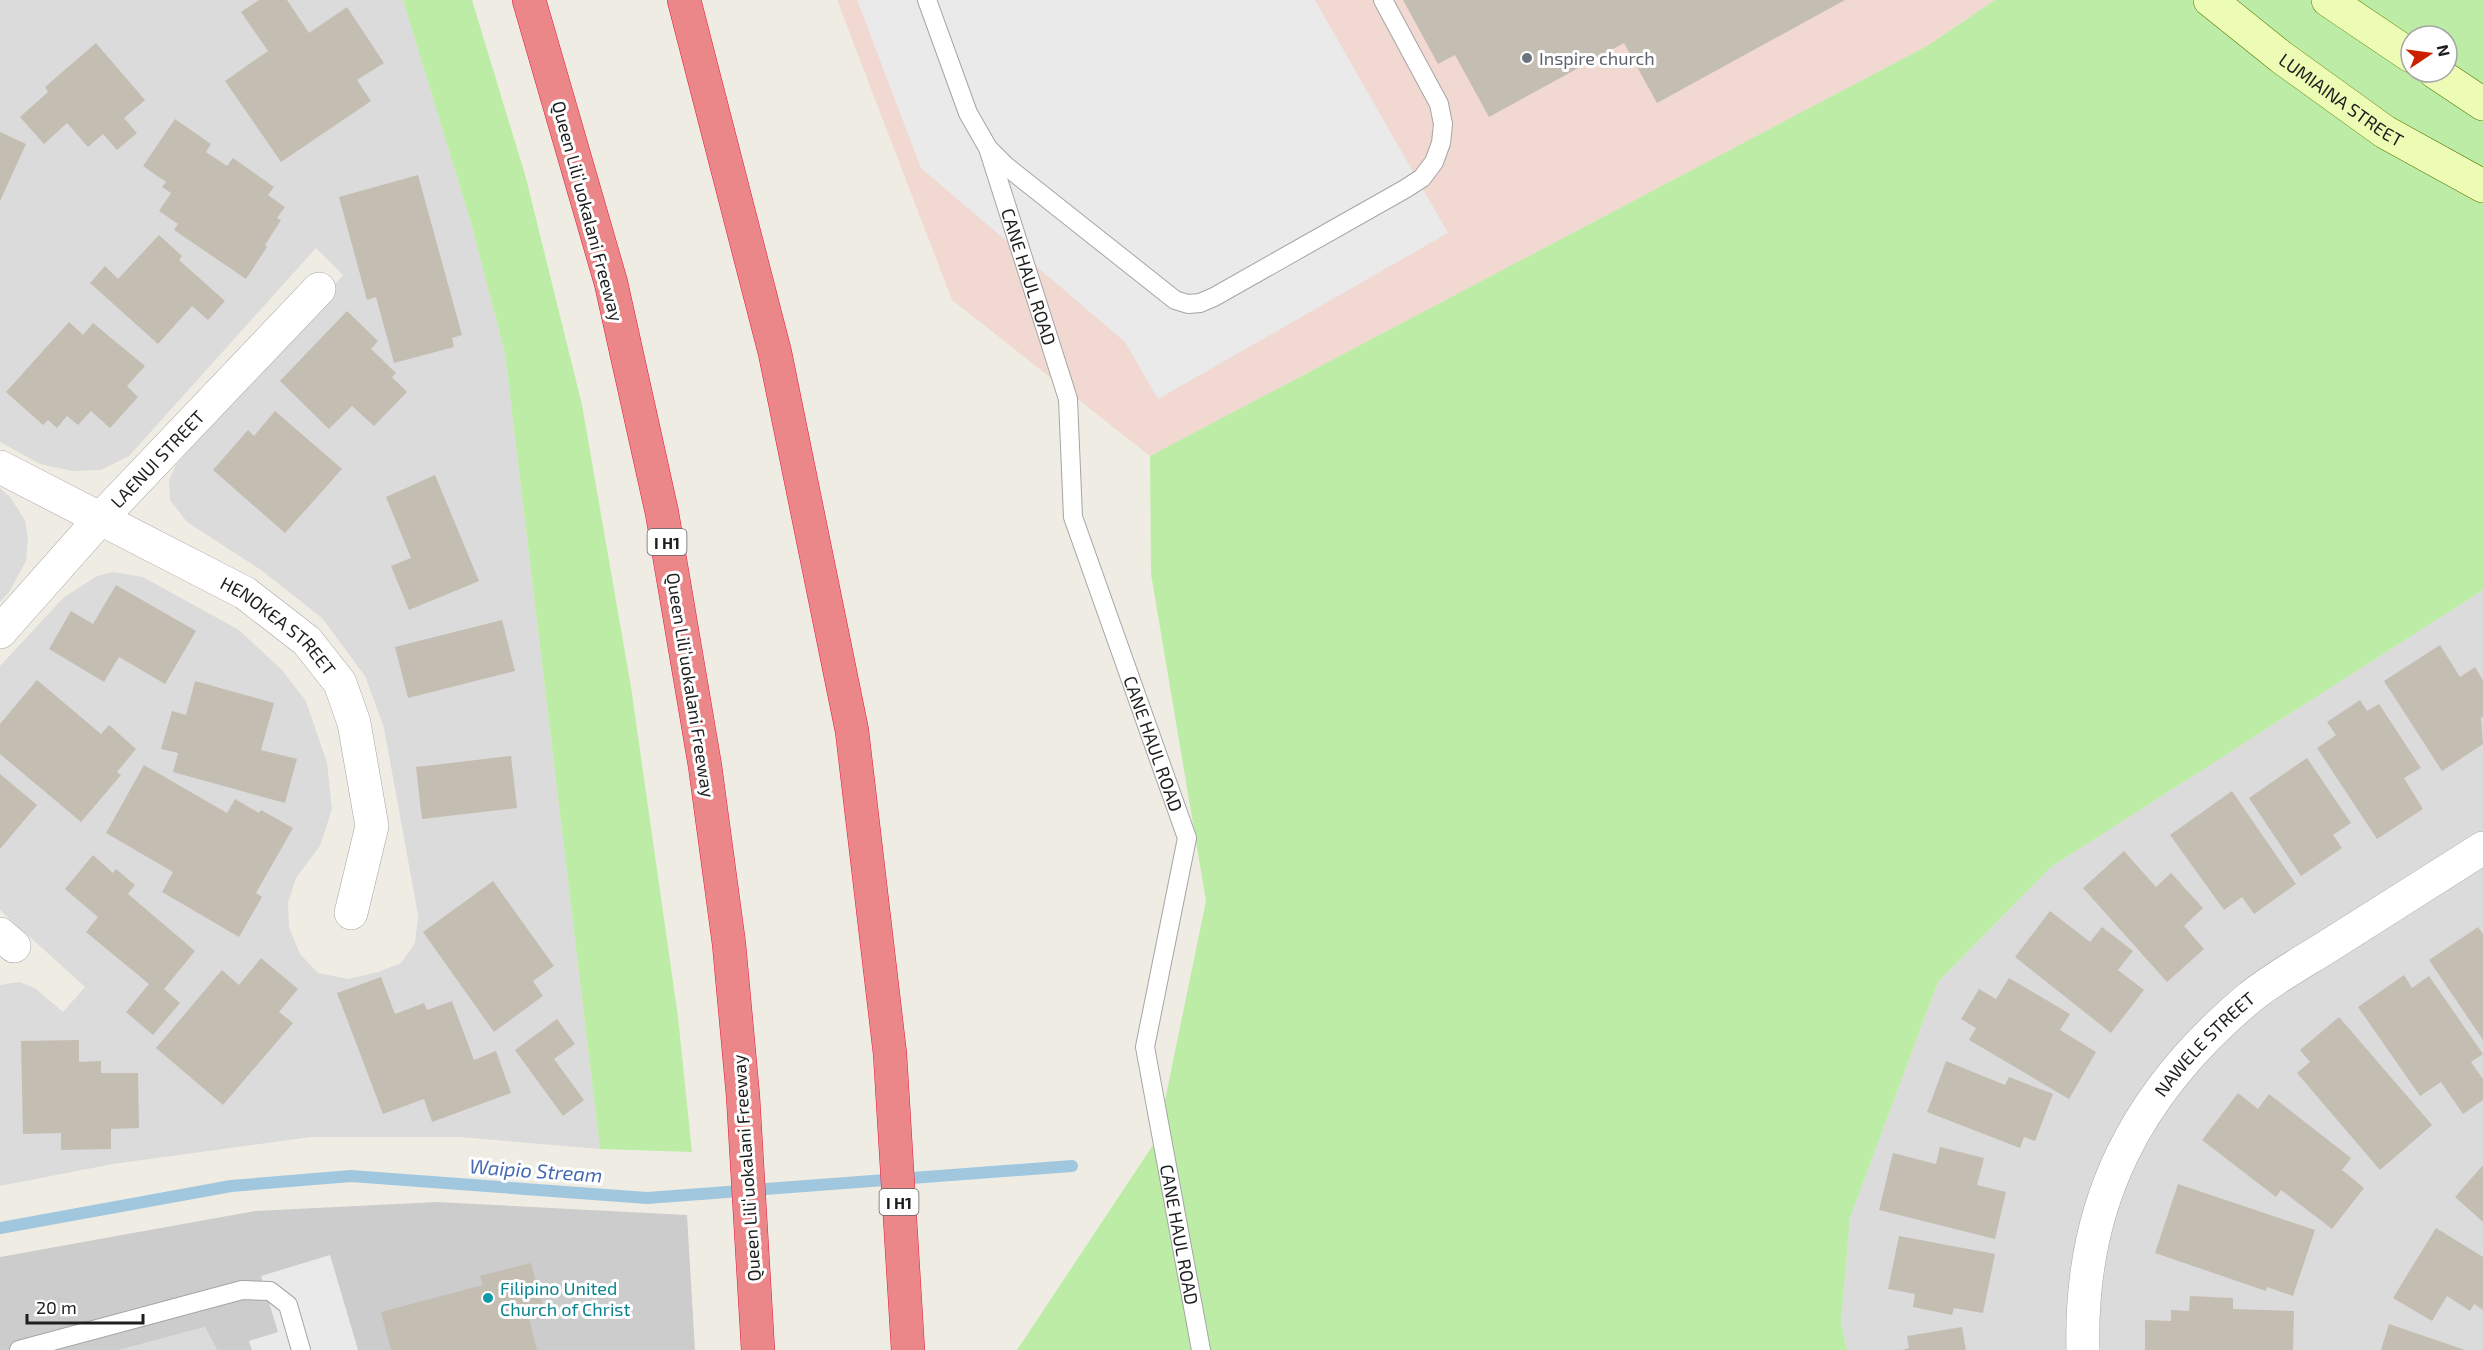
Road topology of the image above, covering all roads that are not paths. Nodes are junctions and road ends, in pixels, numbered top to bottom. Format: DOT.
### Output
graph roads {
  1 [pos="529,0"];
  2 [pos="684,0"];
  3 [pos="927,0"];
  4 [pos="1383,0"];
  5 [pos="2210,0"];
  6 [pos="2328,0"];
  7 [pos="2399,48"];
  8 [pos="2453,84"];
  9 [pos="2483,104"];
  10 [pos="988,148"];
  11 [pos="2483,186"];
  12 [pos="319,289"];
  13 [pos="0,467"];
  14 [pos="101,518"];
  15 [pos="0,632"];
  16 [pos="2483,848"];
  17 [pos="351,913"];
  18 [pos="19,1350"];
  19 [pos="301,1350"];
  20 [pos="758,1350"];
  21 [pos="908,1350"];
  22 [pos="1201,1350"];
  23 [pos="2083,1350"];
  1 -- 20 [label="highway, Queen Liliʻuokalani Freeway / I H1"];
  2 -- 21 [label="highway, I H1"];
  3 -- 10 [label="lane"];
  4 -- 10 [label="lane"];
  5 -- 11 [label="main road, LUMIAINA STREET"];
  6 -- 7 [label="main road"];
  8 -- 9 [label="main road"];
  10 -- 22 [label="lane, CANE HAUL ROAD"];
  12 -- 14 [label="street, LAENUI STREET"];
  13 -- 14 [label="street, HENOKEA STREET"];
  14 -- 15 [label="street, LAENUI STREET"];
  14 -- 17 [label="street, HENOKEA STREET"];
  16 -- 23 [label="street, NAWELE STREET"];
  18 -- 19 [label="lane"];
}
